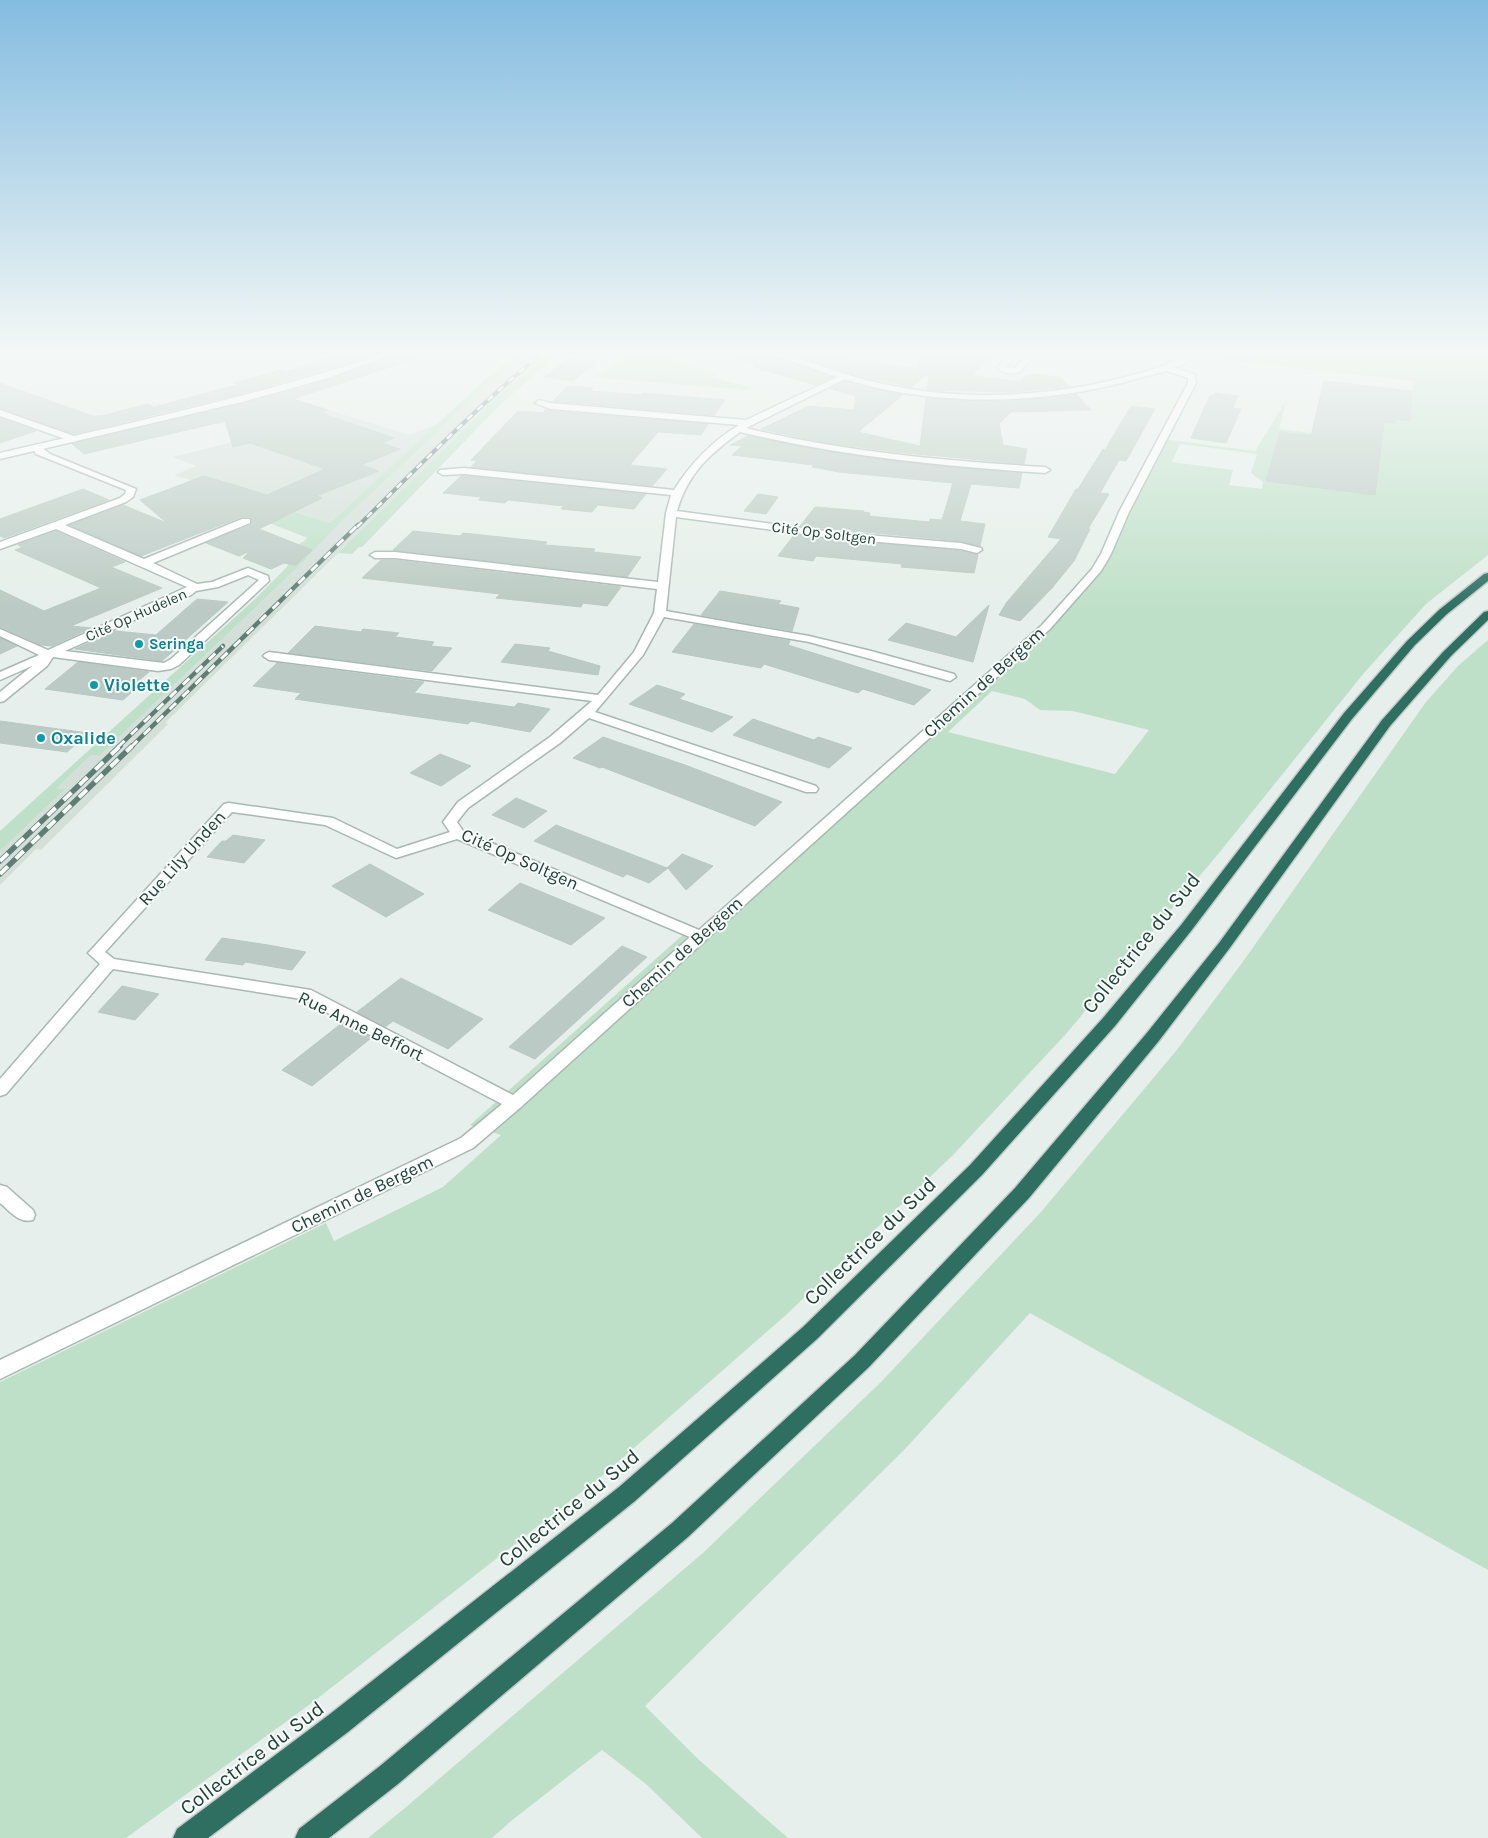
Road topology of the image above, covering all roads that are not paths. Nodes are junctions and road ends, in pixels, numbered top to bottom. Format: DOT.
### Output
graph roads {
  1 [pos="74,439"];
  2 [pos="725,439"];
  3 [pos="786,439"];
  4 [pos="1163,439"];
  5 [pos="36,447"];
  6 [pos="0,456"];
  7 [pos="1045,470"];
  8 [pos="443,472"];
  9 [pos="677,493"];
  10 [pos="671,513"];
  11 [pos="246,522"];
  12 [pos="56,525"];
  13 [pos="0,546"];
  14 [pos="977,550"];
  15 [pos="375,556"];
  16 [pos="144,563"];
  17 [pos="1488,576"];
  18 [pos="663,586"];
  19 [pos="194,588"];
  20 [pos="660,613"];
  21 [pos="1488,614"];
  22 [pos="0,632"];
  23 [pos="49,654"];
  24 [pos="269,656"];
  25 [pos="0,676"];
  26 [pos="950,677"];
  27 [pos="0,698"];
  28 [pos="601,699"];
  29 [pos="587,713"];
  30 [pos="812,789"];
  31 [pos="458,834"];
  32 [pos="700,936"];
  33 [pos="109,963"];
  34 [pos="0,1090"];
  35 [pos="515,1103"];
  36 [pos="0,1192"];
  37 [pos="26,1215"];
  38 [pos="0,1370"];
  39 [pos="186,1838"];
  40 [pos="308,1838"];
  1 -- 5 [label="street"];
  2 -- 9 [label="street, Cité Op Soltgen"];
  3 -- 7 [label="street"];
  4 -- 32 [label="street, Chemin de Bergem"];
  5 -- 6 [label="street"];
  5 -- 12 [label="street"];
  8 -- 9 [label="street"];
  9 -- 10 [label="street, Cité Op Soltgen"];
  10 -- 14 [label="street, Cité Op Soltgen"];
  10 -- 18 [label="street, Cité Op Soltgen"];
  11 -- 16 [label="street"];
  12 -- 13 [label="street"];
  12 -- 16 [label="street, Cité Op Hudelen"];
  15 -- 18 [label="street"];
  16 -- 19 [label="street, Cité Op Hudelen"];
  17 -- 39 [label="highway, Collectrice du Sud"];
  18 -- 20 [label="street, Cité Op Soltgen"];
  19 -- 23 [label="street, Cité Op Hudelen"];
  19 -- 23 [label="street"];
  20 -- 26 [label="street"];
  20 -- 28 [label="street, Cité Op Soltgen"];
  21 -- 40 [label="highway"];
  22 -- 23 [label="street"];
  23 -- 25 [label="street, Cité Op Hudelen"];
  23 -- 27 [label="street, Cité Op Hudelen"];
  24 -- 28 [label="street"];
  28 -- 29 [label="street, Cité Op Soltgen"];
  29 -- 30 [label="street"];
  29 -- 31 [label="street, Cité Op Soltgen"];
  31 -- 32 [label="street, Cité Op Soltgen"];
  31 -- 33 [label="street, Rue Lily Unden"];
  32 -- 35 [label="street, Chemin de Bergem"];
  33 -- 34 [label="street"];
  33 -- 35 [label="street, Rue Anne Beffort"];
  35 -- 38 [label="street, Chemin de Bergem"];
  36 -- 37 [label="street"];
}
